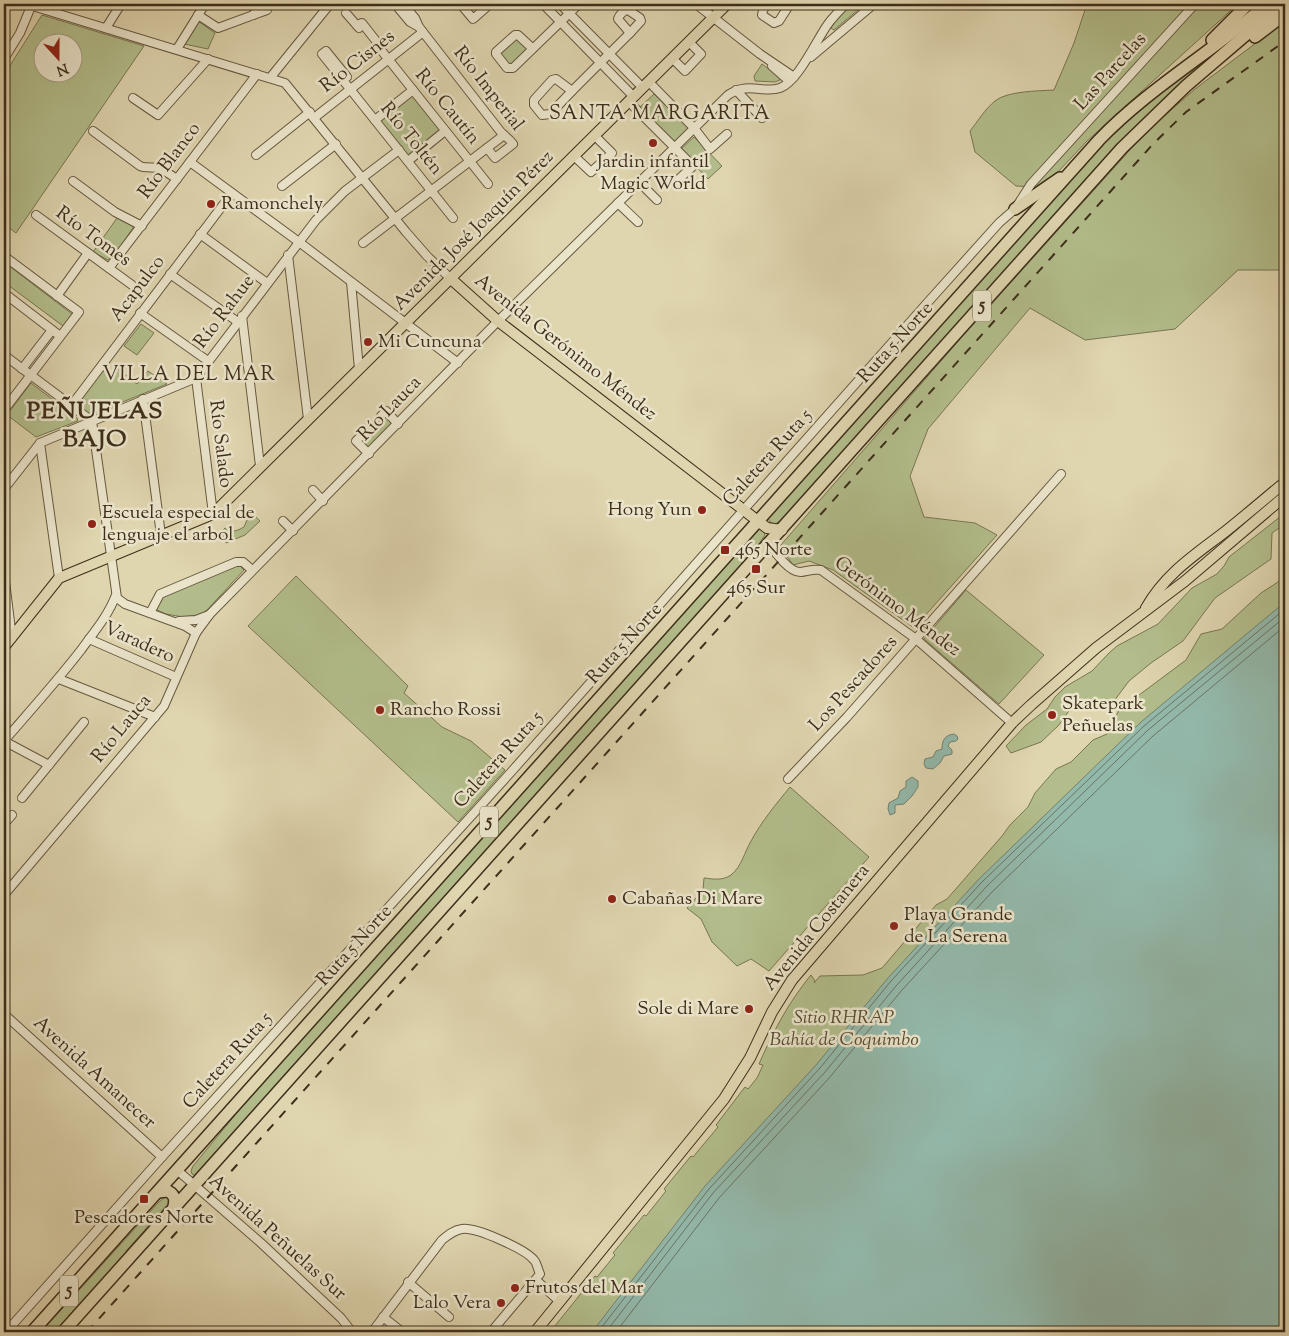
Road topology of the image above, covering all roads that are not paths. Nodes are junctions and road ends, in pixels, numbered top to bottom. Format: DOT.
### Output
graph roads {
  1 [pos="30,4"];
  2 [pos="122,4"];
  3 [pos="205,4"];
  4 [pos="330,4"];
  5 [pos="396,4"];
  6 [pos="403,4"];
  7 [pos="474,4"];
  8 [pos="490,4"];
  9 [pos="543,4"];
  10 [pos="560,4"];
  11 [pos="579,4"];
  12 [pos="696,4"];
  13 [pos="727,4"];
  14 [pos="768,4"];
  15 [pos="790,4"];
  16 [pos="846,4"];
  17 [pos="874,4"];
  18 [pos="1194,4"];
  19 [pos="1248,4"];
  20 [pos="1267,4"];
  21 [pos="1282,4"];
  22 [pos="265,7"];
  23 [pos="346,13"];
  24 [pos="569,13"];
  25 [pos="1285,14"];
  26 [pos="198,15"];
  27 [pos="714,18"];
  28 [pos="560,21"];
  29 [pos="106,28"];
  30 [pos="421,29"];
  31 [pos="630,33"];
  32 [pos="689,42"];
  33 [pos="532,48"];
  34 [pos="177,49"];
  35 [pos="609,54"];
  36 [pos="4,59"];
  37 [pos="208,59"];
  38 [pos="388,59"];
  39 [pos="673,59"];
  40 [pos="805,61"];
  41 [pos="600,62"];
  42 [pos="257,74"];
  43 [pos="270,78"];
  44 [pos="791,79"];
  45 [pos="343,80"];
  46 [pos="646,85"];
  47 [pos="1186,86"];
  48 [pos="350,89"];
  49 [pos="413,90"];
  50 [pos="736,90"];
  51 [pos="572,91"];
  52 [pos="1152,92"];
  53 [pos="133,98"];
  54 [pos="632,99"];
  55 [pos="312,115"];
  56 [pos="762,118"];
  57 [pos="375,120"];
  58 [pos="694,128"];
  59 [pos="93,131"];
  60 [pos="445,131"];
  61 [pos="728,134"];
  62 [pos="504,135"];
  63 [pos="595,136"];
  64 [pos="336,144"];
  65 [pos="675,147"];
  66 [pos="487,148"];
  67 [pos="399,150"];
  68 [pos="256,155"];
  69 [pos="574,156"];
  70 [pos="1084,157"];
  71 [pos="408,161"];
  72 [pos="190,162"];
  73 [pos="470,162"];
  74 [pos="362,177"];
  75 [pos="177,179"];
  76 [pos="679,179"];
  77 [pos="73,181"];
  78 [pos="639,182"];
  79 [pos="488,184"];
  80 [pos="282,186"];
  81 [pos="432,191"];
  82 [pos="232,193"];
  83 [pos="657,200"];
  84 [pos="618,203"];
  85 [pos="1014,209"];
  86 [pos="36,215"];
  87 [pos="453,218"];
  88 [pos="395,219"];
  89 [pos="638,222"];
  90 [pos="142,226"];
  91 [pos="200,234"];
  92 [pos="299,242"];
  93 [pos="363,243"];
  94 [pos="88,253"];
  95 [pos="4,256"];
  96 [pos="288,256"];
  97 [pos="109,268"];
  98 [pos="170,274"];
  99 [pos="450,278"];
  100 [pos="351,282"];
  101 [pos="267,283"];
  102 [pos="132,285"];
  103 [pos="4,293"];
  104 [pos="57,296"];
  105 [pos="140,313"];
  106 [pos="240,319"];
  107 [pos="498,321"];
  108 [pos="405,323"];
  109 [pos="52,330"];
  110 [pos="60,336"];
  111 [pos="4,355"];
  112 [pos="208,361"];
  113 [pos="458,363"];
  114 [pos="22,369"];
  115 [pos="359,369"];
  116 [pos="31,375"];
  117 [pos="196,378"];
  118 [pos="143,399"];
  119 [pos="71,406"];
  120 [pos="4,410"];
  121 [pos="381,416"];
  122 [pos="308,419"];
  123 [pos="92,421"];
  124 [pos="398,424"];
  125 [pos="362,435"];
  126 [pos="40,443"];
  127 [pos="369,454"];
  128 [pos="260,466"];
  129 [pos="1061,474"];
  130 [pos="1285,482"];
  131 [pos="4,489"];
  132 [pos="312,490"];
  133 [pos="1285,496"];
  134 [pos="323,501"];
  135 [pos="744,509"];
  136 [pos="213,514"];
  137 [pos="283,521"];
  138 [pos="763,524"];
  139 [pos="782,530"];
  140 [pos="293,531"];
  141 [pos="161,536"];
  142 [pos="770,544"];
  143 [pos="111,557"];
  144 [pos="1176,569"];
  145 [pos="252,570"];
  146 [pos="4,573"];
  147 [pos="59,578"];
  148 [pos="1185,581"];
  149 [pos="116,595"];
  150 [pos="125,604"];
  151 [pos="109,610"];
  152 [pos="1143,612"];
  153 [pos="150,613"];
  154 [pos="210,614"];
  155 [pos="169,620"];
  156 [pos="196,633"];
  157 [pos="12,638"];
  158 [pos="89,639"];
  159 [pos="916,639"];
  160 [pos="4,647"];
  161 [pos="176,678"];
  162 [pos="59,679"];
  163 [pos="155,717"];
  164 [pos="84,722"];
  165 [pos="1012,723"];
  166 [pos="5,744"];
  167 [pos="49,765"];
  168 [pos="788,779"];
  169 [pos="22,798"];
  170 [pos="12,815"];
  171 [pos="4,824"];
  172 [pos="4,895"];
  173 [pos="4,1014"];
  174 [pos="162,1157"];
  175 [pos="177,1170"];
  176 [pos="195,1186"];
  177 [pos="158,1192"];
  178 [pos="172,1211"];
  179 [pos="536,1280"];
  180 [pos="408,1282"];
  181 [pos="559,1301"];
  182 [pos="383,1317"];
  183 [pos="449,1317"];
  184 [pos="6,1332"];
  185 [pos="32,1332"];
  186 [pos="63,1332"];
  187 [pos="352,1332"];
  188 [pos="372,1332"];
  189 [pos="402,1332"];
  190 [pos="491,1332"];
  191 [pos="534,1332"];
  1 -- 29 [label="street, Avenida Gerónimo Méndez"];
  1 -- 36 [label="street"];
  2 -- 29 [label="street"];
  3 -- 26 [label="street"];
  4 -- 43 [label="street"];
  5 -- 30 [label="street, Río Imperial"];
  6 -- 30 [label="street, Río Imperial"];
  7 -- 8 [label="street"];
  9 -- 28 [label="street"];
  10 -- 24 [label="street"];
  11 -- 24 [label="street"];
  12 -- 27 [label="street"];
  13 -- 27 [label="main road, Avenida José Joaquín Pérez"];
  14 -- 15 [label="street"];
  16 -- 40 [label="street"];
  17 -- 40 [label="street"];
  18 -- 85 [label="street, Las Parcelas"];
  19 -- 52 [label="highway"];
  20 -- 52 [label="highway, Ruta 5 Norte / 5"];
  21 -- 47 [label="highway, Ruta 5 Norte / 5"];
  22 -- 26 [label="street"];
  23 -- 38 [label="street, Río Cautín"];
  24 -- 28 [label="street"];
  24 -- 35 [label="street"];
  25 -- 47 [label="highway"];
  26 -- 34 [label="street"];
  27 -- 32 [label="main road, Avenida José Joaquín Pérez"];
  27 -- 44 [label="street"];
  28 -- 33 [label="street"];
  28 -- 41 [label="street"];
  29 -- 34 [label="street, Avenida Gerónimo Méndez"];
  30 -- 38 [label="street, Río Cisnes"];
  30 -- 62 [label="street, Río Imperial"];
  31 -- 35 [label="street"];
  32 -- 39 [label="main road, Avenida José Joaquín Pérez"];
  32 -- 39 [label="street"];
  33 -- 33 [label="street"];
  34 -- 37 [label="street, Avenida Gerónimo Méndez"];
  35 -- 41 [label="street"];
  35 -- 46 [label="street"];
  37 -- 42 [label="street, Avenida Gerónimo Méndez"];
  37 -- 53 [label="street"];
  38 -- 48 [label="street, Río Cisnes"];
  38 -- 49 [label="street, Río Cautín"];
  39 -- 46 [label="main road, Avenida José Joaquín Pérez"];
  40 -- 44 [label="street"];
  41 -- 51 [label="street"];
  41 -- 54 [label="street"];
  42 -- 43 [label="street, Avenida Gerónimo Méndez"];
  42 -- 72 [label="street, Río Blanco"];
  43 -- 55 [label="street, Avenida Gerónimo Méndez"];
  44 -- 50 [label="street"];
  45 -- 48 [label="street, Río Toltén"];
  46 -- 54 [label="main road, Avenida José Joaquín Pérez"];
  46 -- 58 [label="street"];
  47 -- 139 [label="highway, Ruta 5 Norte / 5"];
  48 -- 55 [label="street, Río Cisnes"];
  48 -- 57 [label="street, Río Toltén"];
  49 -- 57 [label="street"];
  49 -- 60 [label="street, Río Cautín"];
  50 -- 56 [label="street"];
  50 -- 58 [label="street, Río Lauca"];
  51 -- 51 [label="street"];
  52 -- 70 [label="highway, Ruta 5 Norte / 5"];
  54 -- 63 [label="main road, Avenida José Joaquín Pérez"];
  54 -- 65 [label="street"];
  55 -- 64 [label="street, Avenida Gerónimo Méndez"];
  55 -- 68 [label="street, Río Cisnes"];
  57 -- 67 [label="street, Río Toltén"];
  58 -- 61 [label="street"];
  58 -- 65 [label="street, Río Lauca"];
  59 -- 75 [label="street"];
  60 -- 71 [label="street"];
  60 -- 73 [label="street, Río Cautín"];
  62 -- 66 [label="street"];
  62 -- 66 [label="street, Río Imperial"];
  63 -- 69 [label="main road, Avenida José Joaquín Pérez"];
  63 -- 69 [label="street"];
  64 -- 74 [label="street, Avenida Gerónimo Méndez"];
  64 -- 80 [label="street"];
  65 -- 76 [label="street"];
  65 -- 78 [label="street, Río Lauca"];
  66 -- 73 [label="street"];
  67 -- 71 [label="street, Río Toltén"];
  67 -- 74 [label="street, Río Rahue"];
  69 -- 99 [label="main road, Avenida José Joaquín Pérez"];
  70 -- 85 [label="highway"];
  70 -- 138 [label="highway, Ruta 5 Norte / 5"];
  71 -- 81 [label="street, Río Toltén"];
  72 -- 75 [label="street, Río Blanco"];
  72 -- 82 [label="street"];
  73 -- 79 [label="street, Río Cautín"];
  73 -- 81 [label="street"];
  74 -- 88 [label="street, Avenida Gerónimo Méndez"];
  74 -- 92 [label="street, Río Rahue"];
  75 -- 90 [label="street, Río Blanco"];
  77 -- 90 [label="street"];
  78 -- 83 [label="street"];
  78 -- 84 [label="street, Río Lauca"];
  81 -- 87 [label="street, Río Toltén"];
  81 -- 88 [label="street"];
  82 -- 91 [label="street, Acapulco"];
  82 -- 92 [label="street"];
  84 -- 89 [label="street"];
  84 -- 107 [label="street, Río Lauca"];
  85 -- 135 [label="street, Caletera Ruta 5"];
  86 -- 94 [label="street, Río Tomes"];
  88 -- 93 [label="street"];
  88 -- 99 [label="street, Avenida Gerónimo Méndez"];
  90 -- 97 [label="street, Río Blanco"];
  91 -- 98 [label="street, Acapulco"];
  91 -- 101 [label="street"];
  92 -- 96 [label="street, Río Rahue"];
  92 -- 100 [label="street"];
  94 -- 97 [label="street, Río Tomes"];
  94 -- 104 [label="street"];
  95 -- 104 [label="street"];
  96 -- 101 [label="street, Río Rahue"];
  96 -- 122 [label="street"];
  97 -- 102 [label="street, Río Tomes"];
  98 -- 105 [label="street, Acapulco"];
  98 -- 106 [label="street"];
  99 -- 107 [label="main road, Avenida Gerónimo Méndez"];
  99 -- 108 [label="main road, Avenida José Joaquín Pérez"];
  100 -- 108 [label="street"];
  100 -- 115 [label="street"];
  101 -- 106 [label="street, Río Rahue"];
  103 -- 109 [label="street"];
  104 -- 110 [label="street"];
  105 -- 112 [label="street"];
  105 -- 119 [label="street, Acapulco"];
  106 -- 112 [label="street, Río Rahue"];
  106 -- 128 [label="street"];
  107 -- 113 [label="street, Río Lauca"];
  107 -- 135 [label="main road, Avenida Gerónimo Méndez"];
  108 -- 113 [label="street"];
  108 -- 115 [label="main road, Avenida José Joaquín Pérez"];
  109 -- 110 [label="street"];
  109 -- 114 [label="street"];
  110 -- 116 [label="street"];
  111 -- 114 [label="street"];
  112 -- 117 [label="street, Río Rahue"];
  113 -- 124 [label="street, Río Lauca"];
  114 -- 116 [label="street"];
  115 -- 122 [label="main road, Avenida José Joaquín Pérez"];
  116 -- 119 [label="street"];
  116 -- 120 [label="street"];
  117 -- 118 [label="street, Río Rahue"];
  117 -- 136 [label="street, Río Salado"];
  118 -- 123 [label="street, Río Rahue"];
  118 -- 141 [label="street"];
  119 -- 123 [label="street"];
  121 -- 124 [label="street"];
  122 -- 128 [label="main road, Avenida José Joaquín Pérez"];
  123 -- 126 [label="street, Río Rahue"];
  123 -- 143 [label="street"];
  124 -- 127 [label="street, Río Lauca"];
  125 -- 127 [label="street"];
  126 -- 131 [label="street, Río Rahue"];
  126 -- 147 [label="street"];
  127 -- 134 [label="street, Río Lauca"];
  128 -- 136 [label="main road, Avenida José Joaquín Pérez"];
  129 -- 159 [label="street, Los Pescadores"];
  130 -- 144 [label="main road, Avenida Costanera"];
  132 -- 134 [label="street"];
  133 -- 148 [label="main road, Avenida Costanera"];
  134 -- 140 [label="street, Río Lauca"];
  135 -- 138 [label="main road"];
  135 -- 174 [label="street, Caletera Ruta 5"];
  136 -- 141 [label="main road, Avenida José Joaquín Pérez"];
  137 -- 140 [label="street"];
  138 -- 139 [label="main road"];
  138 -- 142 [label="main road, Gerónimo Méndez"];
  138 -- 175 [label="highway, Ruta 5 Norte / 5"];
  139 -- 142 [label="highway, Ruta 5 Norte / 5"];
  140 -- 145 [label="street, Río Lauca"];
  141 -- 143 [label="main road, Avenida José Joaquín Pérez"];
  142 -- 159 [label="street, Gerónimo Méndez"];
  142 -- 176 [label="highway, Ruta 5 Norte / 5"];
  143 -- 147 [label="main road, Avenida José Joaquín Pérez"];
  143 -- 149 [label="street"];
  144 -- 148 [label="main road"];
  144 -- 152 [label="main road, Avenida Costanera"];
  145 -- 153 [label="street"];
  145 -- 154 [label="street, Río Lauca"];
  146 -- 157 [label="street"];
  147 -- 157 [label="main road, Avenida José Joaquín Pérez"];
  148 -- 152 [label="main road, Avenida Costanera"];
  149 -- 150 [label="street"];
  149 -- 151 [label="street"];
  150 -- 151 [label="street"];
  150 -- 153 [label="street"];
  151 -- 158 [label="street"];
  152 -- 165 [label="main road, Avenida Costanera"];
  153 -- 155 [label="street"];
  154 -- 155 [label="street"];
  154 -- 156 [label="street, Río Lauca"];
  155 -- 156 [label="street"];
  156 -- 161 [label="street, Río Lauca"];
  157 -- 160 [label="main road, Avenida José Joaquín Pérez"];
  158 -- 161 [label="street, Varadero"];
  158 -- 162 [label="street"];
  159 -- 165 [label="street, Gerónimo Méndez"];
  159 -- 168 [label="street, Los Pescadores"];
  161 -- 163 [label="street, Río Lauca"];
  162 -- 163 [label="street"];
  162 -- 166 [label="street"];
  163 -- 172 [label="street, Río Lauca"];
  164 -- 167 [label="street"];
  165 -- 181 [label="main road, Avenida Costanera"];
  166 -- 167 [label="street"];
  167 -- 169 [label="street"];
  170 -- 171 [label="street"];
  173 -- 174 [label="street, Avenida Amanecer"];
  174 -- 184 [label="street, Caletera Ruta 5"];
  175 -- 176 [label="street, Avenida Peñuelas Sur"];
  175 -- 177 [label="highway, Ruta 5 Norte / 5"];
  176 -- 178 [label="highway, Ruta 5 Norte / 5"];
  176 -- 187 [label="street, Avenida Peñuelas Sur"];
  177 -- 178 [label="highway"];
  177 -- 185 [label="highway, Ruta 5 Norte / 5"];
  178 -- 186 [label="highway, Ruta 5 Norte / 5"];
  179 -- 180 [label="street"];
  179 -- 181 [label="street"];
  179 -- 190 [label="street"];
  180 -- 182 [label="street"];
  180 -- 183 [label="street"];
  181 -- 191 [label="main road, Avenida Costanera"];
  182 -- 188 [label="street"];
  182 -- 189 [label="street"];
}
